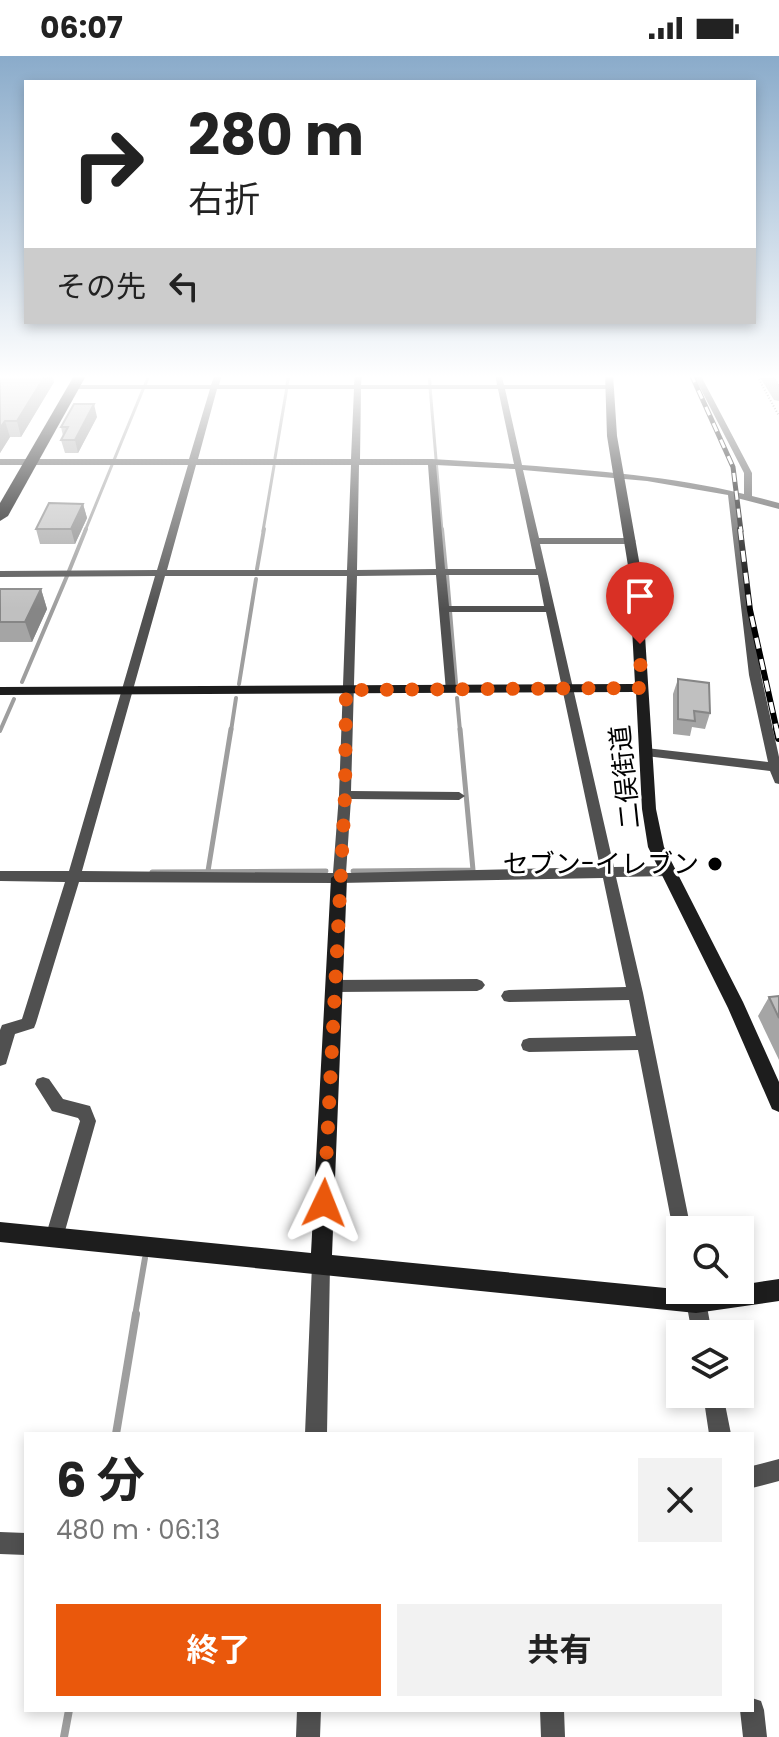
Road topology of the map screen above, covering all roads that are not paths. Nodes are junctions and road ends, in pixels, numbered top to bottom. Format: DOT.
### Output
graph roads {
  1 [pos="30,452"];
  2 [pos="194,452"];
  3 [pos="355,452"];
  4 [pos="516,452"];
  5 [pos="615,452"];
  6 [pos="738,452"];
  7 [pos="355,461"];
  8 [pos="435,461"];
  9 [pos="0,462"];
  10 [pos="24,462"];
  11 [pos="191,463"];
  12 [pos="520,469"];
  13 [pos="619,475"];
  14 [pos="0,492"];
  15 [pos="732,494"];
  16 [pos="748,498"];
  17 [pos="779,506"];
  18 [pos="0,516"];
  19 [pos="536,541"];
  20 [pos="631,541"];
  21 [pos="440,572"];
  22 [pos="542,572"];
  23 [pos="160,573"];
  24 [pos="351,573"];
  25 [pos="0,574"];
  26 [pos="444,609"];
  27 [pos="550,609"];
  28 [pos="568,687"];
  29 [pos="641,688"];
  30 [pos="450,689"];
  31 [pos="125,690"];
  32 [pos="346,690"];
  33 [pos="0,691"];
  34 [pos="646,752"];
  35 [pos="777,774"];
  36 [pos="345,795"];
  37 [pos="459,796"];
  38 [pos="669,871"];
  39 [pos="607,874"];
  40 [pos="0,876"];
  41 [pos="74,876"];
  42 [pos="339,878"];
  43 [pos="477,985"];
  44 [pos="334,986"];
  45 [pos="635,993"];
  46 [pos="509,996"];
  47 [pos="644,1043"];
  48 [pos="529,1045"];
  49 [pos="0,1059"];
  50 [pos="43,1084"];
  51 [pos="777,1093"];
  52 [pos="679,1216"];
  53 [pos="0,1232"];
  54 [pos="54,1238"];
  55 [pos="321,1265"];
  56 [pos="779,1290"];
  57 [pos="754,1292"];
  58 [pos="666,1294"];
  59 [pos="715,1408"];
  60 [pos="316,1432"];
  61 [pos="720,1432"];
  62 [pos="779,1470"];
  63 [pos="754,1476"];
  64 [pos="0,1543"];
  65 [pos="24,1544"];
  66 [pos="309,1712"];
  67 [pos="552,1712"];
  68 [pos="752,1712"];
  69 [pos="308,1737"];
  70 [pos="553,1737"];
  71 [pos="755,1737"];
  1 -- 10 [label="highway"];
  2 -- 11 [label="street"];
  3 -- 7 [label="street"];
  4 -- 12 [label="street"];
  5 -- 13 [label="street, 二俣街道"];
  6 -- 16 [label="street"];
  7 -- 8 [label="street"];
  7 -- 11 [label="street"];
  7 -- 24 [label="street"];
  8 -- 12 [label="street"];
  8 -- 21 [label="street"];
  9 -- 10 [label="street"];
  10 -- 11 [label="street"];
  10 -- 14 [label="highway"];
  10 -- 18 [label="highway"];
  11 -- 23 [label="street"];
  12 -- 13 [label="street"];
  12 -- 19 [label="street"];
  13 -- 15 [label="street"];
  13 -- 20 [label="street, 二俣街道"];
  15 -- 16 [label="street"];
  15 -- 35 [label="street"];
  16 -- 17 [label="street"];
  19 -- 20 [label="street"];
  19 -- 22 [label="street"];
  20 -- 29 [label="street, 二俣街道"];
  21 -- 22 [label="street"];
  21 -- 24 [label="street"];
  21 -- 26 [label="street"];
  22 -- 27 [label="street"];
  23 -- 24 [label="street"];
  23 -- 25 [label="street"];
  23 -- 31 [label="street"];
  24 -- 32 [label="street"];
  26 -- 27 [label="street"];
  26 -- 30 [label="street"];
  27 -- 28 [label="street"];
  28 -- 29 [label="street"];
  28 -- 30 [label="street"];
  28 -- 39 [label="street"];
  29 -- 34 [label="street, 二俣街道"];
  30 -- 32 [label="street"];
  31 -- 32 [label="street"];
  31 -- 33 [label="street"];
  31 -- 41 [label="street"];
  32 -- 36 [label="street"];
  34 -- 35 [label="street"];
  34 -- 38 [label="street, 二俣街道"];
  36 -- 37 [label="street"];
  36 -- 42 [label="street"];
  38 -- 39 [label="street"];
  38 -- 51 [label="street, 二俣街道"];
  39 -- 42 [label="street"];
  39 -- 45 [label="street"];
  40 -- 41 [label="street"];
  41 -- 42 [label="street"];
  41 -- 49 [label="street"];
  42 -- 44 [label="street"];
  43 -- 44 [label="street"];
  44 -- 55 [label="street"];
  45 -- 46 [label="street"];
  45 -- 47 [label="street"];
  47 -- 48 [label="street"];
  47 -- 52 [label="street"];
  50 -- 54 [label="street"];
  53 -- 54 [label="street"];
  54 -- 55 [label="street"];
  55 -- 58 [label="street"];
  55 -- 60 [label="street"];
  56 -- 57 [label="street"];
  59 -- 61 [label="street"];
  62 -- 63 [label="street"];
  64 -- 65 [label="street"];
  66 -- 69 [label="street"];
  67 -- 70 [label="street"];
  68 -- 71 [label="street"];
}
